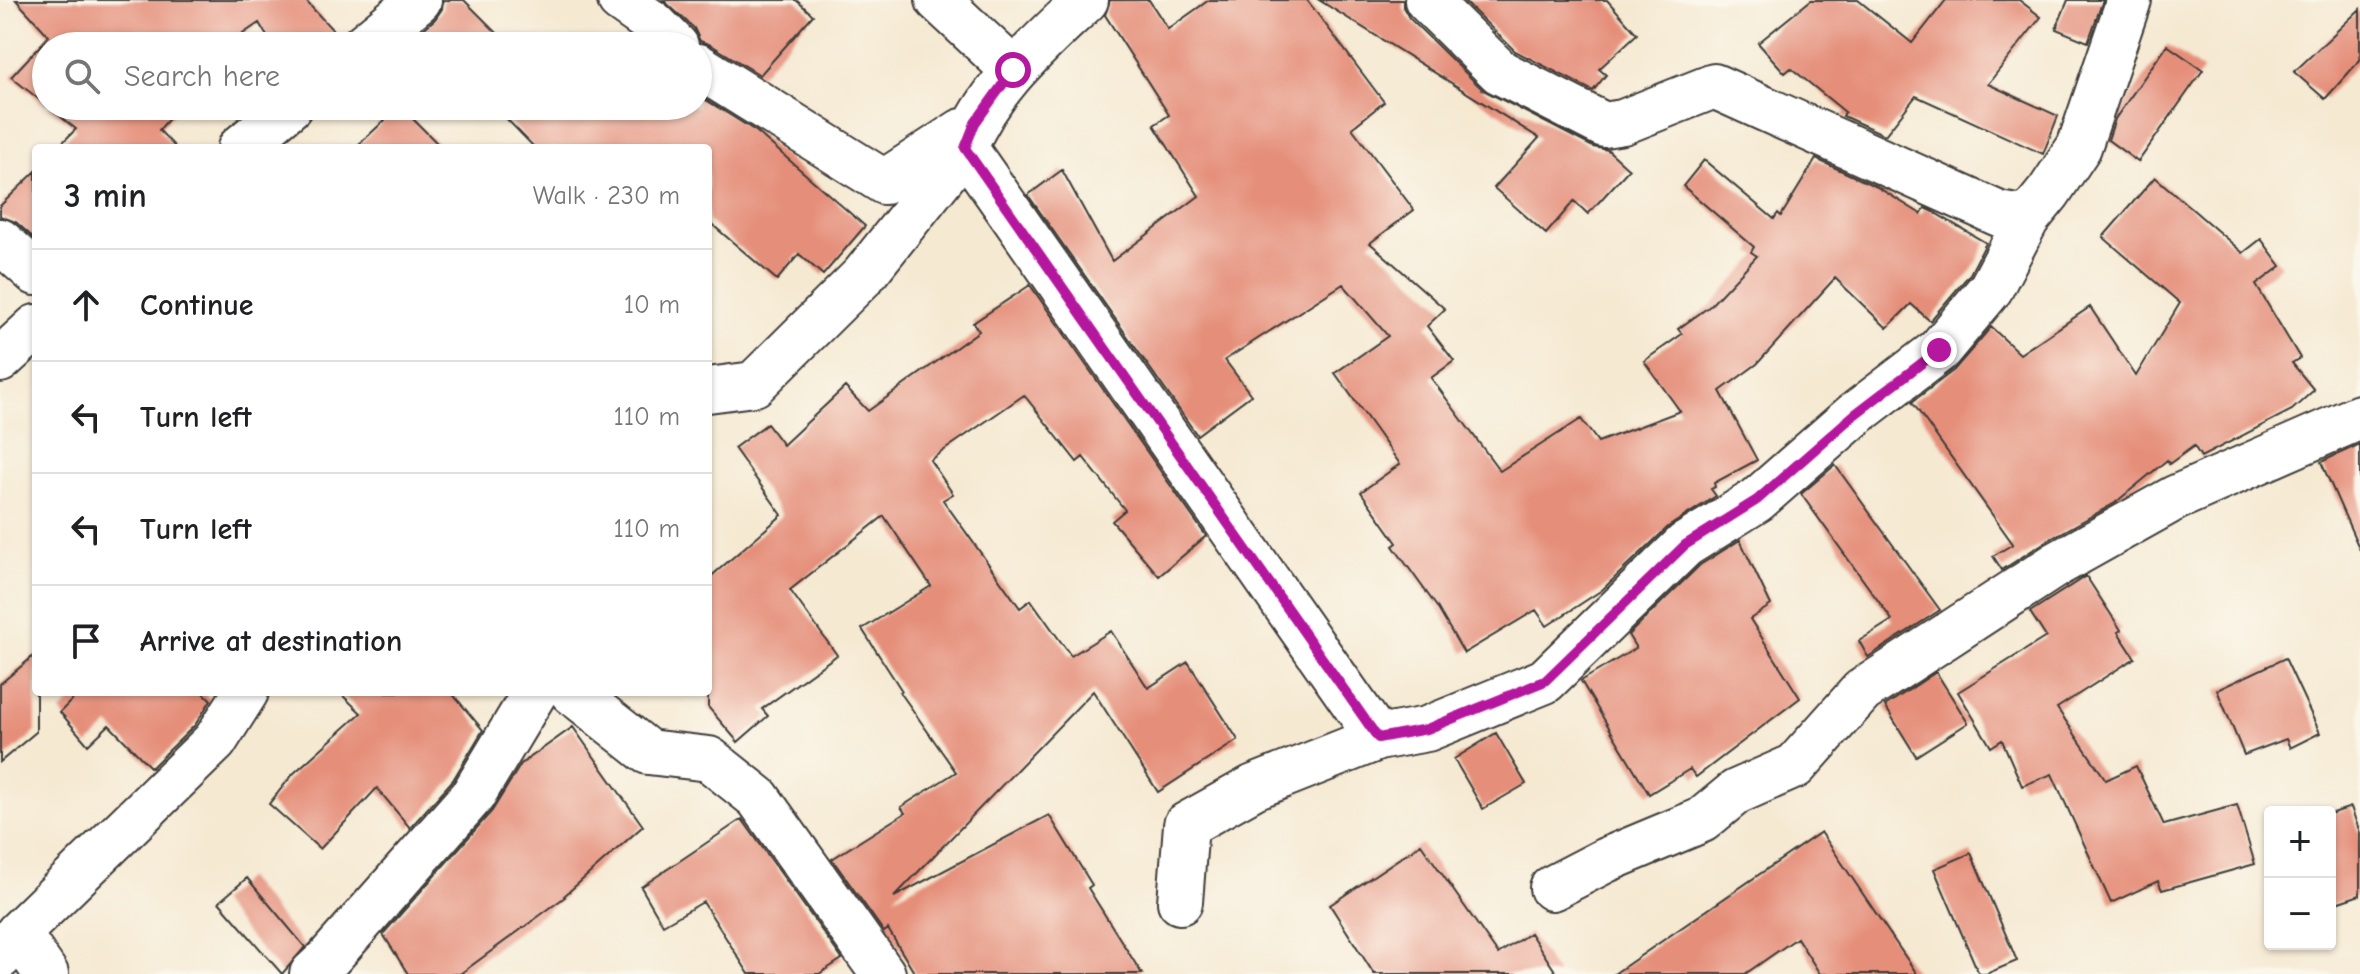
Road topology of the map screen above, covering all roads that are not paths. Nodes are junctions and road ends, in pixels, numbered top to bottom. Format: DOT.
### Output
graph roads {
  1 [pos="419,0"];
  2 [pos="620,0"];
  3 [pos="938,0"];
  4 [pos="1086,0"];
  5 [pos="1427,0"];
  6 [pos="2129,0"];
  7 [pos="380,32"];
  8 [pos="662,32"];
  9 [pos="1013,70"];
  10 [pos="712,75"];
  11 [pos="273,120"];
  12 [pos="970,136"];
  13 [pos="245,144"];
  14 [pos="2027,219"];
  15 [pos="0,241"];
  16 [pos="32,269"];
  17 [pos="32,331"];
  18 [pos="0,360"];
  19 [pos="712,389"];
  20 [pos="2360,417"];
  21 [pos="243,696"];
  22 [pos="533,696"];
  23 [pos="577,696"];
  24 [pos="1378,738"];
  25 [pos="1552,888"];
  26 [pos="1180,902"];
  27 [pos="9,945"];
  28 [pos="325,969"];
  29 [pos="46,974"];
  30 [pos="883,974"];
  1 -- 7 [label="street"];
  2 -- 8 [label="street"];
  3 -- 9 [label="street"];
  4 -- 9 [label="street"];
  5 -- 14 [label="street"];
  6 -- 14 [label="street"];
  9 -- 12 [label="street"];
  10 -- 12 [label="street"];
  11 -- 13 [label="street"];
  12 -- 19 [label="street"];
  12 -- 24 [label="street"];
  14 -- 24 [label="street"];
  15 -- 16 [label="street"];
  17 -- 18 [label="street"];
  20 -- 25 [label="street"];
  21 -- 27 [label="street"];
  22 -- 28 [label="street"];
  23 -- 30 [label="street"];
  24 -- 26 [label="street"];
  27 -- 29 [label="street"];
}
